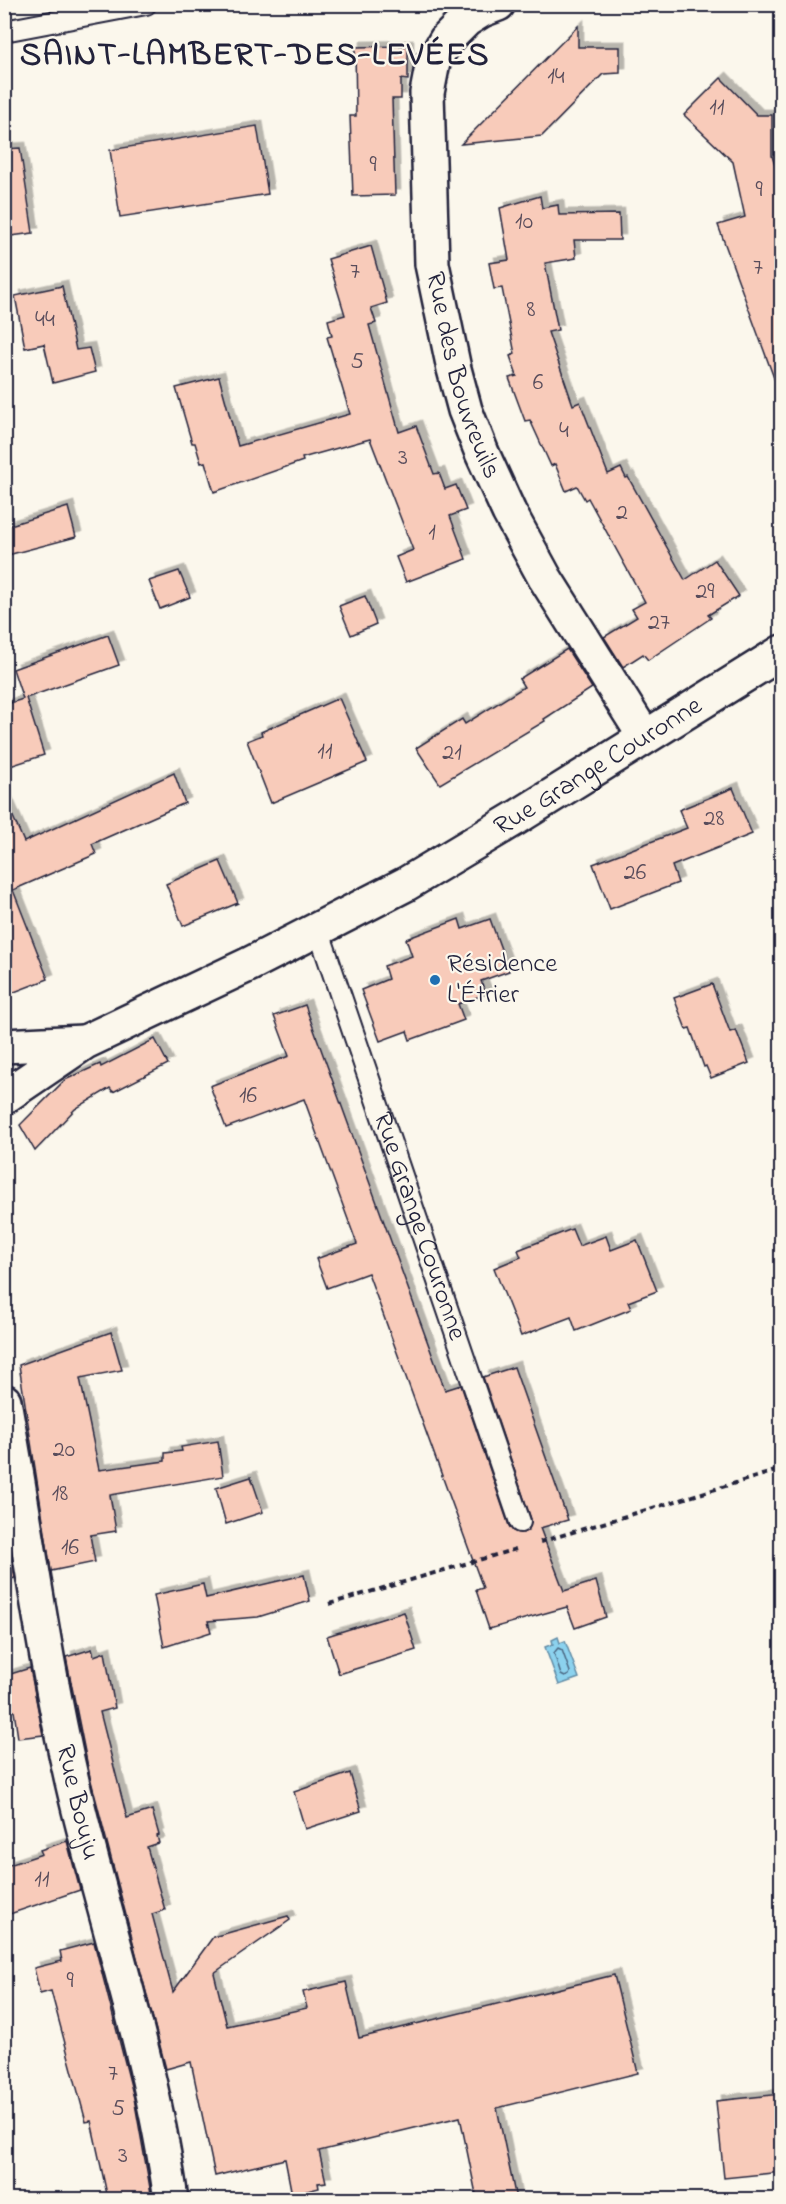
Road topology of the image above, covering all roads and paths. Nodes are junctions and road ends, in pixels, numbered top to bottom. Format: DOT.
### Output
graph roads {
  1 [pos="146,4"];
  2 [pos="498,4"];
  3 [pos="4,31"];
  4 [pos="782,652"];
  5 [pos="645,737"];
  6 [pos="318,929"];
  7 [pos="85,1042"];
  8 [pos="4,1046"];
  9 [pos="4,1097"];
  10 [pos="4,1401"];
  11 [pos="782,1469"];
  12 [pos="520,1522"];
  13 [pos="533,1544"];
  14 [pos="522,1547"];
  15 [pos="329,1604"];
  16 [pos="171,2199"];
  1 -- 3 [label="lane"];
  2 -- 5 [label="street, Rue des Bouvreuils"];
  4 -- 5 [label="street, Rue Grange Couronne"];
  5 -- 6 [label="street, Rue Grange Couronne"];
  6 -- 7 [label="street, Rue Grange Couronne"];
  6 -- 12 [label="lane, Rue Grange Couronne"];
  7 -- 8 [label="street, Rue Grange Couronne"];
  7 -- 9 [label="street, Rue Grange Couronne"];
  10 -- 16 [label="street, Rue Bouju"];
  11 -- 13 [label="path"];
  14 -- 15 [label="path"];
}
